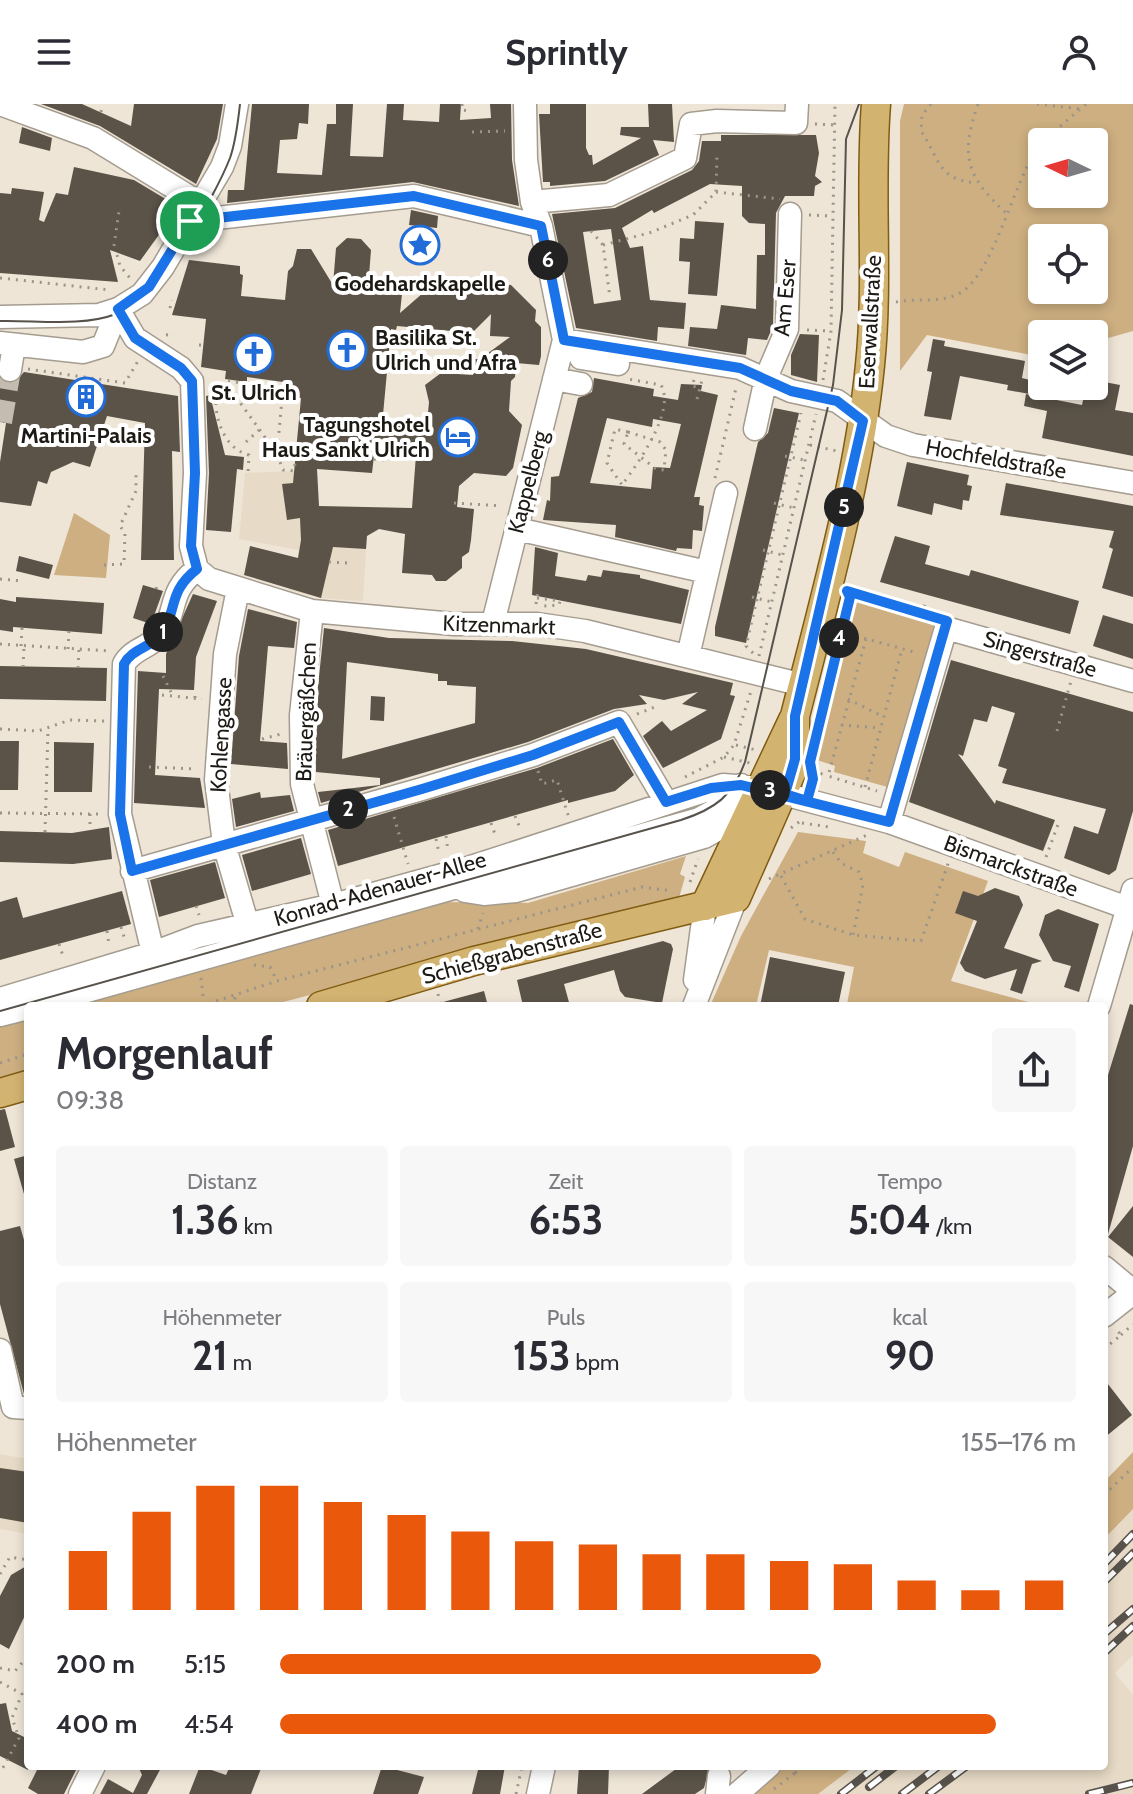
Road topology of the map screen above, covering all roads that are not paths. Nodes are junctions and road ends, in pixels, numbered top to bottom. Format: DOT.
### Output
graph roads {
  1 [pos="0,104"];
  2 [pos="237,104"];
  3 [pos="525,104"];
  4 [pos="876,104"];
  5 [pos="796,113"];
  6 [pos="532,202"];
  7 [pos="784,206"];
  8 [pos="196,213"];
  9 [pos="541,226"];
  10 [pos="0,304"];
  11 [pos="118,309"];
  12 [pos="0,317"];
  13 [pos="7,344"];
  14 [pos="562,347"];
  15 [pos="10,370"];
  16 [pos="617,371"];
  17 [pos="766,378"];
  18 [pos="554,379"];
  19 [pos="581,384"];
  20 [pos="863,421"];
  21 [pos="755,429"];
  22 [pos="1133,483"];
  23 [pos="726,493"];
  24 [pos="517,529"];
  25 [pos="197,569"];
  26 [pos="707,572"];
  27 [pos="238,589"];
  28 [pos="312,611"];
  29 [pos="493,623"];
  30 [pos="688,656"];
  31 [pos="1133,681"];
  32 [pos="803,685"];
  33 [pos="769,796"];
  34 [pos="666,802"];
  35 [pos="309,820"];
  36 [pos="889,822"];
  37 [pos="224,844"];
  38 [pos="132,871"];
  39 [pos="736,898"];
  40 [pos="1131,902"];
  41 [pos="333,905"];
  42 [pos="705,906"];
  43 [pos="248,926"];
  44 [pos="153,953"];
  45 [pos="0,999"];
  46 [pos="49,1002"];
  47 [pos="335,1002"];
  48 [pos="693,1002"];
  49 [pos="695,1002"];
  50 [pos="1100,1002"];
  51 [pos="24,1009"];
  52 [pos="0,1015"];
  53 [pos="24,1086"];
  54 [pos="0,1093"];
  55 [pos="1108,1270"];
  56 [pos="1133,1292"];
  57 [pos="1108,1313"];
  58 [pos="0,1350"];
  59 [pos="24,1408"];
  60 [pos="92,1770"];
  61 [pos="543,1770"];
  62 [pos="764,1770"];
  63 [pos="80,1794"];
  64 [pos="538,1794"];
  65 [pos="737,1794"];
  1 -- 8 [label="street"];
  2 -- 8 [label="street"];
  3 -- 6 [label="street"];
  4 -- 20 [label="main road, Eserwallstraße"];
  5 -- 6 [label="street"];
  6 -- 9 [label="street"];
  7 -- 17 [label="street, Am Eser"];
  8 -- 9 [label="street"];
  8 -- 11 [label="street"];
  9 -- 14 [label="street"];
  10 -- 11 [label="street"];
  11 -- 12 [label="street"];
  11 -- 13 [label="street"];
  11 -- 25 [label="street"];
  13 -- 15 [label="street"];
  14 -- 16 [label="street"];
  14 -- 17 [label="street, Hochfeldstraße"];
  14 -- 18 [label="street, Kappelberg"];
  17 -- 20 [label="street, Hochfeldstraße"];
  17 -- 21 [label="street, Am Eser"];
  18 -- 19 [label="street"];
  18 -- 24 [label="street, Kappelberg"];
  20 -- 22 [label="street, Hochfeldstraße"];
  20 -- 32 [label="main road, Eserwallstraße"];
  23 -- 26 [label="street"];
  24 -- 26 [label="street"];
  24 -- 29 [label="street, Kappelberg"];
  25 -- 27 [label="street, Kitzenmarkt"];
  25 -- 38 [label="street"];
  26 -- 30 [label="street"];
  27 -- 28 [label="street, Kitzenmarkt"];
  27 -- 37 [label="street, Kohlengasse"];
  28 -- 29 [label="street, Kitzenmarkt"];
  28 -- 35 [label="street, Bräuergäßchen"];
  29 -- 30 [label="street, Kitzenmarkt"];
  30 -- 32 [label="street, Kitzenmarkt"];
  31 -- 36 [label="street, Singerstraße"];
  32 -- 33 [label="main road, Eserwallstraße"];
  33 -- 34 [label="street, Konrad-Adenauer-Allee"];
  33 -- 36 [label="street, Bismarckstraße"];
  33 -- 39 [label="main road"];
  33 -- 42 [label="main road"];
  33 -- 46 [label="street"];
  34 -- 35 [label="street"];
  34 -- 41 [label="street, Konrad-Adenauer-Allee"];
  35 -- 37 [label="street"];
  35 -- 41 [label="street, Bräuergäßchen"];
  36 -- 40 [label="street, Bismarckstraße"];
  37 -- 38 [label="street"];
  37 -- 43 [label="street, Kohlengasse"];
  38 -- 44 [label="street"];
  39 -- 42 [label="main road, Schießgrabenstraße"];
  39 -- 49 [label="street"];
  40 -- 50 [label="street"];
  41 -- 43 [label="street, Konrad-Adenauer-Allee"];
  42 -- 47 [label="main road, Schießgrabenstraße"];
  42 -- 48 [label="street"];
  43 -- 44 [label="street, Konrad-Adenauer-Allee"];
  44 -- 45 [label="street, Konrad-Adenauer-Allee"];
  51 -- 52 [label="street"];
  53 -- 54 [label="main road"];
  55 -- 56 [label="street"];
  56 -- 57 [label="street"];
  58 -- 59 [label="street"];
  60 -- 63 [label="street"];
  61 -- 64 [label="street"];
  62 -- 65 [label="street"];
}
